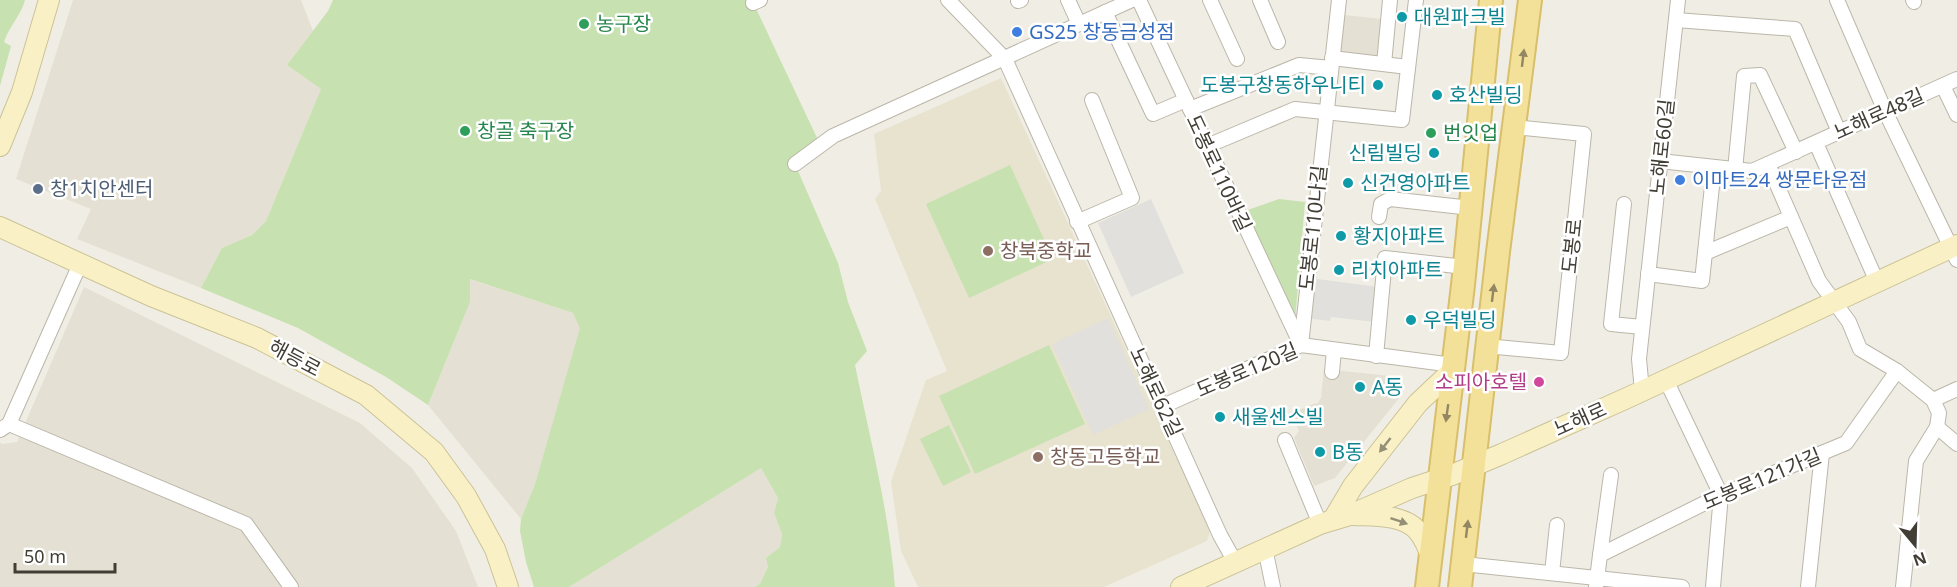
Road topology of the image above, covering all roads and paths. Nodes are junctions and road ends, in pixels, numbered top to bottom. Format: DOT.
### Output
graph roads {
  1 [pos="49,0"];
  2 [pos="948,0"];
  3 [pos="1068,0"];
  4 [pos="1132,0"];
  5 [pos="1139,0"];
  6 [pos="1210,0"];
  7 [pos="1260,0"];
  8 [pos="1339,0"];
  9 [pos="1390,0"];
  10 [pos="1416,0"];
  11 [pos="1491,0"];
  12 [pos="1530,0"];
  13 [pos="1678,0"];
  14 [pos="1837,0"];
  15 [pos="1105,12"];
  16 [pos="1676,20"];
  17 [pos="1078,24"];
  18 [pos="1278,42"];
  19 [pos="1005,59"];
  20 [pos="1237,59"];
  21 [pos="1332,63"];
  22 [pos="1384,64"];
  23 [pos="1408,67"];
  24 [pos="1957,79"];
  25 [pos="1943,86"];
  26 [pos="1092,100"];
  27 [pos="1188,104"];
  28 [pos="1326,111"];
  29 [pos="1886,111"];
  30 [pos="1957,114"];
  31 [pos="1514,127"];
  32 [pos="1839,132"];
  33 [pos="1816,142"];
  34 [pos="0,146"];
  35 [pos="1207,146"];
  36 [pos="1796,152"];
  37 [pos="1660,161"];
  38 [pos="795,164"];
  39 [pos="1768,164"];
  40 [pos="1714,167"];
  41 [pos="1735,170"];
  42 [pos="1624,204"];
  43 [pos="1471,208"];
  44 [pos="1378,217"];
  45 [pos="1791,217"];
  46 [pos="1077,222"];
  47 [pos="0,227"];
  48 [pos="1955,251"];
  49 [pos="1705,253"];
  50 [pos="80,264"];
  51 [pos="1465,267"];
  52 [pos="1648,274"];
  53 [pos="1877,282"];
  54 [pos="1835,302"];
  55 [pos="1642,327"];
  56 [pos="1301,345"];
  57 [pos="1486,346"];
  58 [pos="1334,350"];
  59 [pos="1376,356"];
  60 [pos="1453,368"];
  61 [pos="1897,371"];
  62 [pos="1332,372"];
  63 [pos="1666,380"];
  64 [pos="1957,389"];
  65 [pos="1642,391"];
  66 [pos="1933,399"];
  67 [pos="1163,406"];
  68 [pos="4,427"];
  69 [pos="1937,427"];
  70 [pos="1285,440"];
  71 [pos="1957,444"];
  72 [pos="1822,453"];
  73 [pos="1475,464"];
  74 [pos="1611,475"];
  75 [pos="1439,479"];
  76 [pos="1721,495"];
  77 [pos="1335,519"];
  78 [pos="1557,525"];
  79 [pos="1265,549"];
  80 [pos="1431,555"];
  81 [pos="1600,555"];
  82 [pos="1235,562"];
  83 [pos="1463,564"];
  84 [pos="1546,573"];
  85 [pos="1212,580"];
  86 [pos="1597,583"];
  87 [pos="1636,585"];
  88 [pos="291,587"];
  89 [pos="508,587"];
  90 [pos="1181,587"];
  91 [pos="1273,587"];
  92 [pos="1427,587"];
  93 [pos="1460,587"];
  94 [pos="1538,587"];
  95 [pos="1682,587"];
  96 [pos="1713,587"];
  97 [pos="1808,587"];
  98 [pos="1903,587"];
  1 -- 34 [label="main road"];
  2 -- 19 [label="street, 노해로62길"];
  3 -- 17 [label="street"];
  4 -- 15 [label="street"];
  5 -- 27 [label="street, 도봉로110바길"];
  6 -- 20 [label="street"];
  7 -- 18 [label="street"];
  8 -- 21 [label="street, 도봉로110나길"];
  9 -- 22 [label="street"];
  10 -- 23 [label="street"];
  11 -- 43 [label="main road"];
  31 -- 12 [label="main road, one-way"];
  13 -- 16 [label="street, 노해로60길"];
  14 -- 29 [label="street, 노해로"];
  15 -- 17 [label="street"];
  15 -- 27 [label="street"];
  16 -- 32 [label="street"];
  16 -- 37 [label="street, 노해로60길"];
  17 -- 19 [label="street"];
  19 -- 38 [label="street"];
  19 -- 46 [label="street, 노해로62길"];
  21 -- 22 [label="street"];
  21 -- 27 [label="street"];
  21 -- 28 [label="street, 도봉로110나길"];
  22 -- 23 [label="street"];
  23 -- 28 [label="street"];
  24 -- 25 [label="street, 노해로48길"];
  25 -- 29 [label="street, 노해로48길"];
  25 -- 30 [label="street, 노해로48길"];
  26 -- 46 [label="street"];
  27 -- 35 [label="street, 도봉로110바길"];
  28 -- 35 [label="street"];
  28 -- 56 [label="street, 도봉로110나길"];
  29 -- 32 [label="street, 노해로48길"];
  29 -- 48 [label="street, 노해로"];
  57 -- 31 [label="main road, one-way"];
  31 -- 57 [label="street, 도봉로"];
  32 -- 33 [label="street, 노해로48길"];
  33 -- 36 [label="street, 노해로48길"];
  33 -- 53 [label="street, 노해로48길"];
  35 -- 56 [label="street, 도봉로110바길"];
  36 -- 39 [label="street, 노해로48길"];
  36 -- 41 [label="street"];
  37 -- 40 [label="street, 노해로48길"];
  37 -- 52 [label="street, 노해로60길"];
  39 -- 41 [label="street, 노해로48길"];
  39 -- 45 [label="street"];
  40 -- 41 [label="street, 노해로48길"];
  40 -- 49 [label="street"];
  42 -- 55 [label="street, 노해로60길"];
  43 -- 44 [label="street"];
  43 -- 51 [label="main road"];
  45 -- 49 [label="street"];
  45 -- 54 [label="street"];
  46 -- 67 [label="street, 노해로62길"];
  47 -- 50 [label="main road, 해등로"];
  48 -- 53 [label="main road, 노해로"];
  49 -- 52 [label="street"];
  50 -- 68 [label="street"];
  50 -- 89 [label="main road, 해등로"];
  51 -- 59 [label="street"];
  51 -- 60 [label="main road"];
  52 -- 55 [label="street, 노해로60길"];
  53 -- 54 [label="main road, 노해로"];
  54 -- 61 [label="street"];
  54 -- 63 [label="main road, 노해로"];
  55 -- 65 [label="street, 노해로60길"];
  56 -- 58 [label="street, 도봉로120길"];
  56 -- 67 [label="street, 도봉로120길"];
  57 -- 73 [label="main road"];
  58 -- 59 [label="street, 도봉로120길"];
  58 -- 62 [label="street"];
  59 -- 60 [label="street, 도봉로120길"];
  60 -- 75 [label="main road, one-way"];
  60 -- 77 [label="main road, one-way"];
  61 -- 66 [label="street"];
  61 -- 72 [label="street, 도봉로121가길"];
  63 -- 65 [label="main road, 노해로"];
  63 -- 76 [label="street"];
  64 -- 66 [label="street"];
  65 -- 73 [label="main road, 노해로"];
  66 -- 69 [label="street"];
  67 -- 82 [label="street, 노해로62길"];
  68 -- 88 [label="street"];
  69 -- 71 [label="street"];
  69 -- 98 [label="street"];
  70 -- 77 [label="street"];
  72 -- 76 [label="street, 도봉로121가길"];
  72 -- 97 [label="street"];
  73 -- 75 [label="main road, 노해로"];
  83 -- 73 [label="main road, one-way"];
  74 -- 81 [label="street"];
  75 -- 77 [label="main road, 노해로"];
  75 -- 80 [label="main road"];
  76 -- 81 [label="street, 도봉로121가길"];
  76 -- 96 [label="street"];
  77 -- 79 [label="main road, 노해로"];
  77 -- 80 [label="main road, one-way"];
  78 -- 84 [label="street"];
  79 -- 82 [label="main road, 노해로"];
  79 -- 91 [label="street"];
  80 -- 92 [label="main road"];
  81 -- 86 [label="street"];
  82 -- 85 [label="main road, 노해로"];
  83 -- 84 [label="street"];
  83 -- 93 [label="main road"];
  84 -- 86 [label="street"];
  84 -- 94 [label="street"];
  85 -- 90 [label="main road, 노해로"];
  86 -- 87 [label="street"];
  87 -- 95 [label="street"];
}
